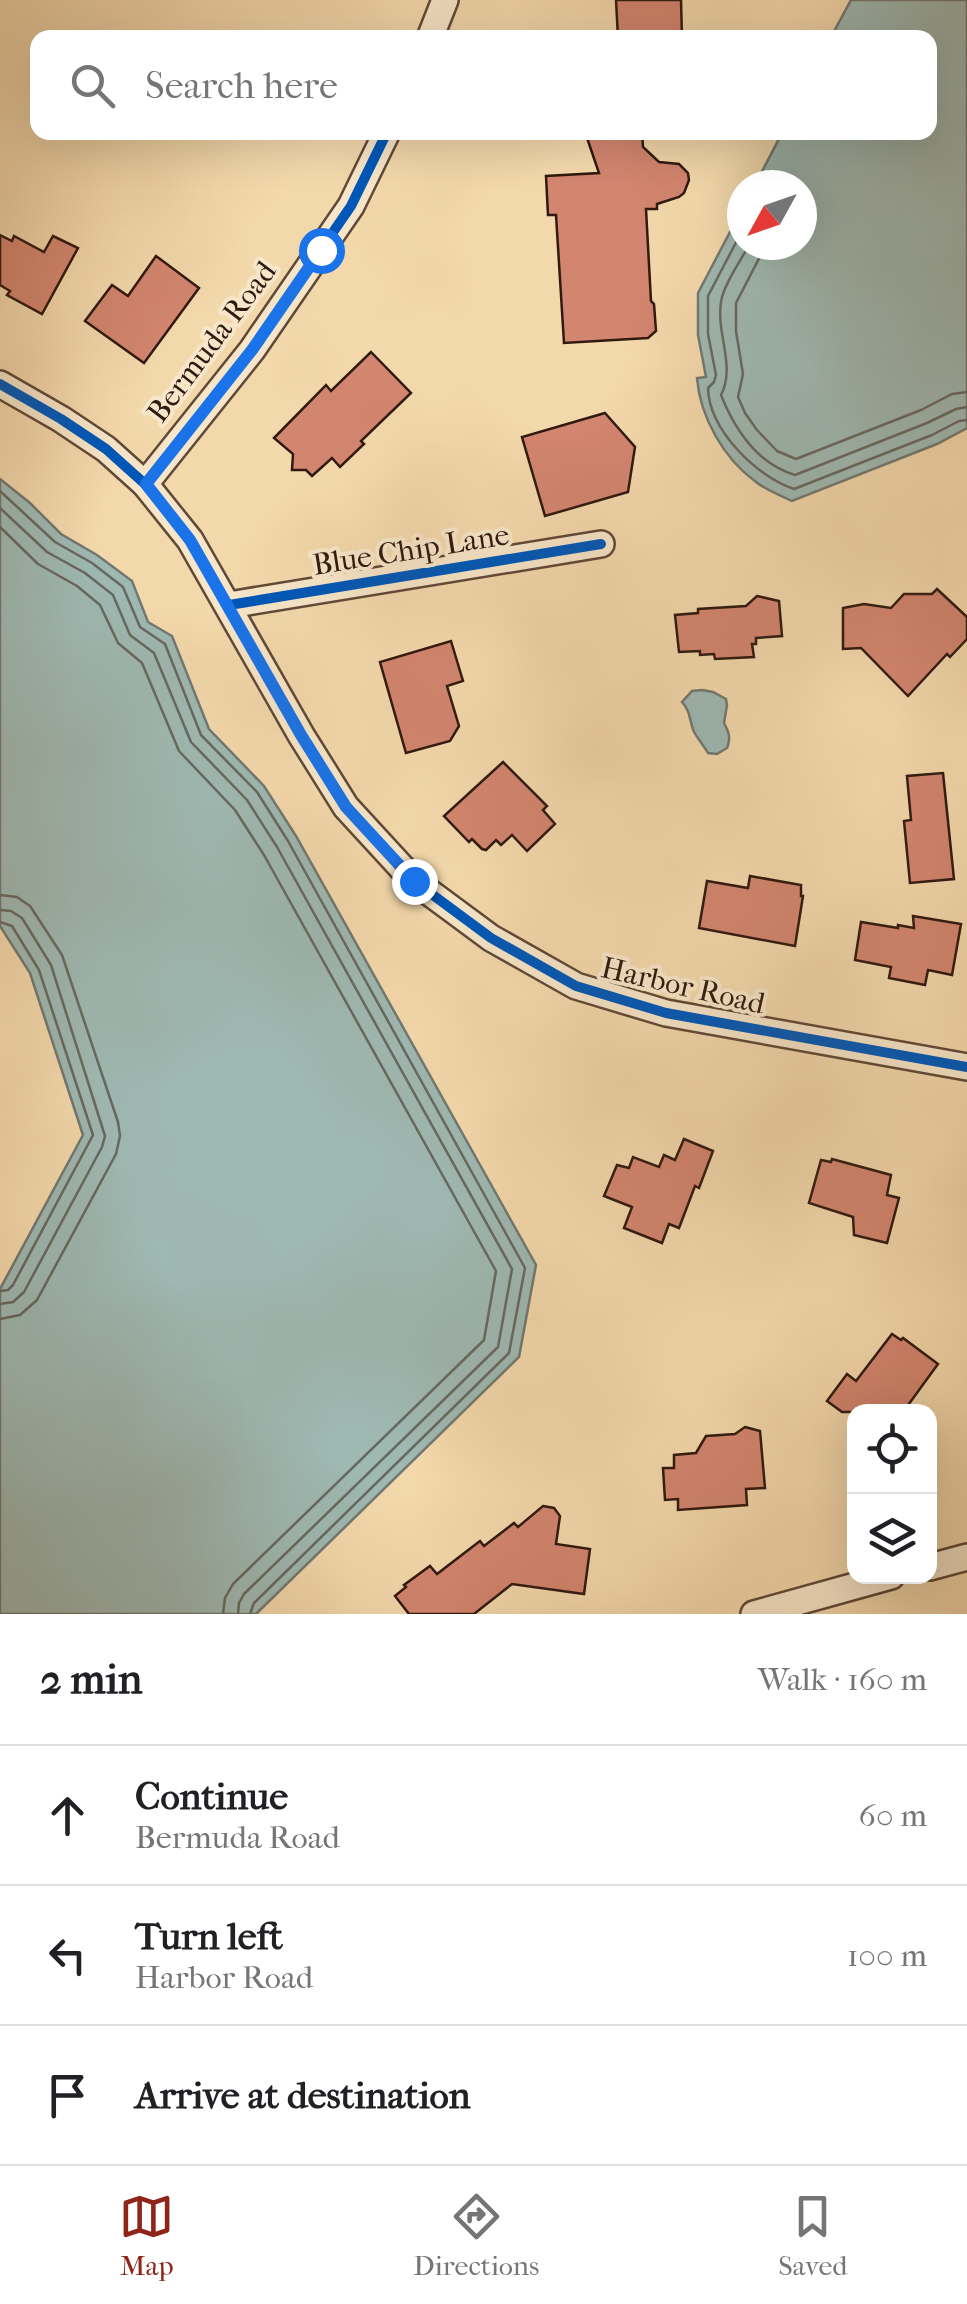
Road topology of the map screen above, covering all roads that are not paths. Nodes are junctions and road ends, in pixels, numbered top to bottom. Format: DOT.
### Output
graph roads {
  1 [pos="445,0"];
  2 [pos="433,30"];
  3 [pos="383,140"];
  4 [pos="0,384"];
  5 [pos="146,484"];
  6 [pos="601,544"];
  7 [pos="229,606"];
  8 [pos="967,1067"];
  9 [pos="967,1557"];
  10 [pos="937,1565"];
  11 [pos="863,1584"];
  12 [pos="754,1614"];
  1 -- 2 [label="street"];
  3 -- 5 [label="street, Bermuda Road"];
  4 -- 5 [label="street, Harbor Road"];
  5 -- 7 [label="street, Harbor Road"];
  6 -- 7 [label="street, Blue Chip Lane"];
  7 -- 8 [label="street, Harbor Road"];
  9 -- 10 [label="street"];
  11 -- 12 [label="street"];
}
